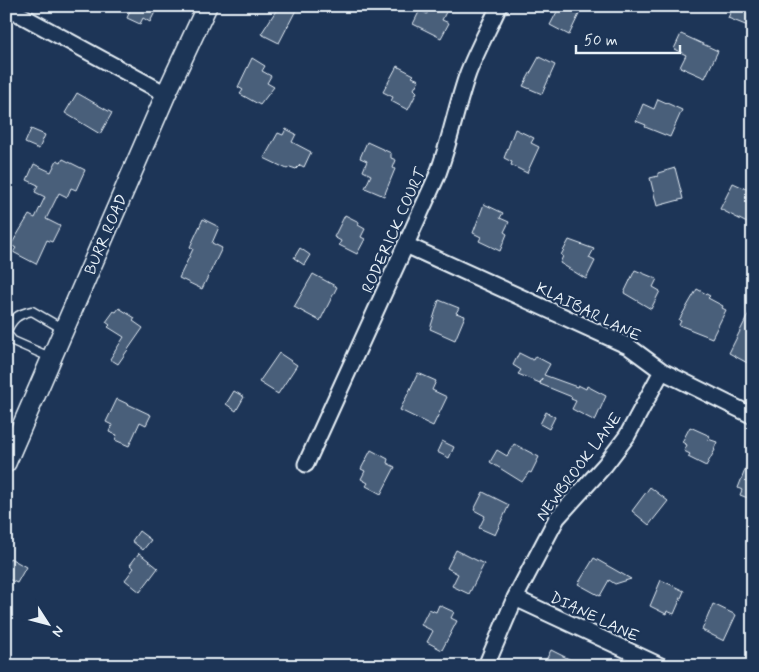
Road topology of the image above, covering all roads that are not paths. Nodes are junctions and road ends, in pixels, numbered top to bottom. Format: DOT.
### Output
graph roads {
  1 [pos="207,6"];
  2 [pos="499,6"];
  3 [pos="6,8"];
  4 [pos="166,94"];
  5 [pos="406,246"];
  6 [pos="64,330"];
  7 [pos="52,358"];
  8 [pos="662,371"];
  9 [pos="753,416"];
  10 [pos="6,463"];
  11 [pos="306,464"];
  12 [pos="515,598"];
  13 [pos="486,666"];
  14 [pos="661,666"];
  1 -- 4 [label="street, BURR ROAD"];
  2 -- 5 [label="street, RODERICK COURT"];
  3 -- 4 [label="street"];
  4 -- 6 [label="street, BURR ROAD"];
  5 -- 8 [label="street, KLAIBAR LANE"];
  5 -- 11 [label="street, RODERICK COURT"];
  6 -- 7 [label="street, BURR ROAD"];
  6 -- 7 [label="lane"];
  7 -- 10 [label="street, BURR ROAD"];
  8 -- 9 [label="street, KLAIBAR LANE"];
  8 -- 12 [label="street, NEWBROOK LANE"];
  12 -- 13 [label="street, NEWBROOK LANE"];
  12 -- 14 [label="street, DIANE LANE"];
}
